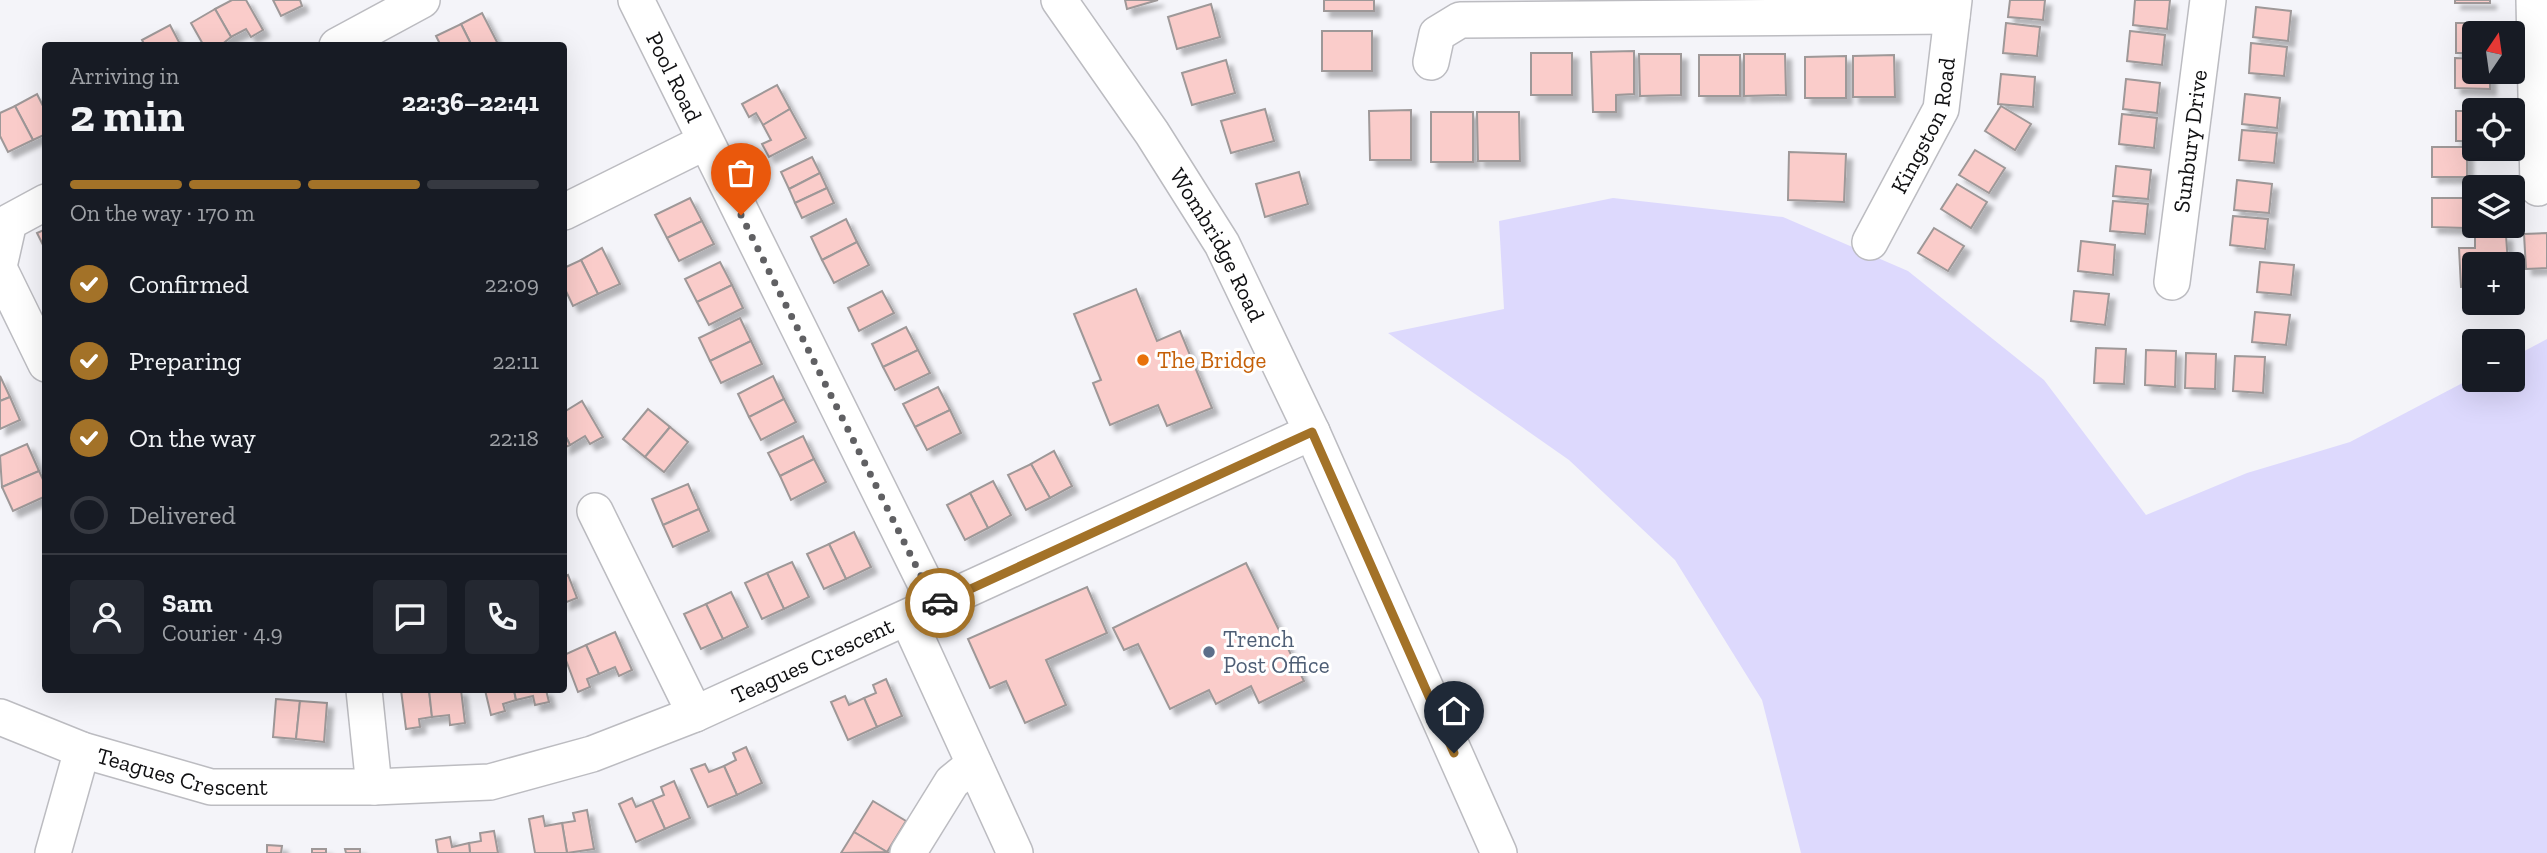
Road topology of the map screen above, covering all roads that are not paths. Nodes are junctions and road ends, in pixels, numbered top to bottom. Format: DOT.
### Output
graph roads {
  1 [pos="422,0"];
  2 [pos="636,0"];
  3 [pos="1059,0"];
  4 [pos="2208,0"];
  5 [pos="2534,0"];
  6 [pos="1953,8"];
  7 [pos="344,42"];
  8 [pos="1431,62"];
  9 [pos="705,142"];
  10 [pos="2538,188"];
  11 [pos="42,204"];
  12 [pos="567,211"];
  13 [pos="1870,242"];
  14 [pos="0,262"];
  15 [pos="0,270"];
  16 [pos="2172,282"];
  17 [pos="42,356"];
  18 [pos="1312,432"];
  19 [pos="595,511"];
  20 [pos="922,612"];
  21 [pos="363,693"];
  22 [pos="695,714"];
  23 [pos="0,718"];
  24 [pos="82,750"];
  25 [pos="974,764"];
  26 [pos="374,787"];
  27 [pos="53,853"];
  28 [pos="908,853"];
  29 [pos="1015,853"];
  30 [pos="1499,853"];
  1 -- 7 [label="street"];
  2 -- 9 [label="street, Pool Road"];
  3 -- 18 [label="street, Wombridge Road"];
  4 -- 16 [label="street, Sunbury Drive"];
  5 -- 10 [label="street"];
  6 -- 8 [label="street"];
  6 -- 13 [label="street, Kingston Road"];
  9 -- 12 [label="street"];
  9 -- 20 [label="street, Pool Road"];
  11 -- 14 [label="street"];
  15 -- 17 [label="street"];
  18 -- 20 [label="street, Teagues Crescent"];
  18 -- 30 [label="street, Wombridge Road"];
  19 -- 22 [label="street"];
  20 -- 22 [label="street, Teagues Crescent"];
  20 -- 25 [label="street, Pool Road"];
  21 -- 26 [label="street"];
  22 -- 26 [label="street, Teagues Crescent"];
  23 -- 24 [label="street, Teagues Crescent"];
  24 -- 26 [label="street, Teagues Crescent"];
  24 -- 27 [label="street"];
  25 -- 28 [label="street"];
  25 -- 29 [label="street, Pool Road"];
}
